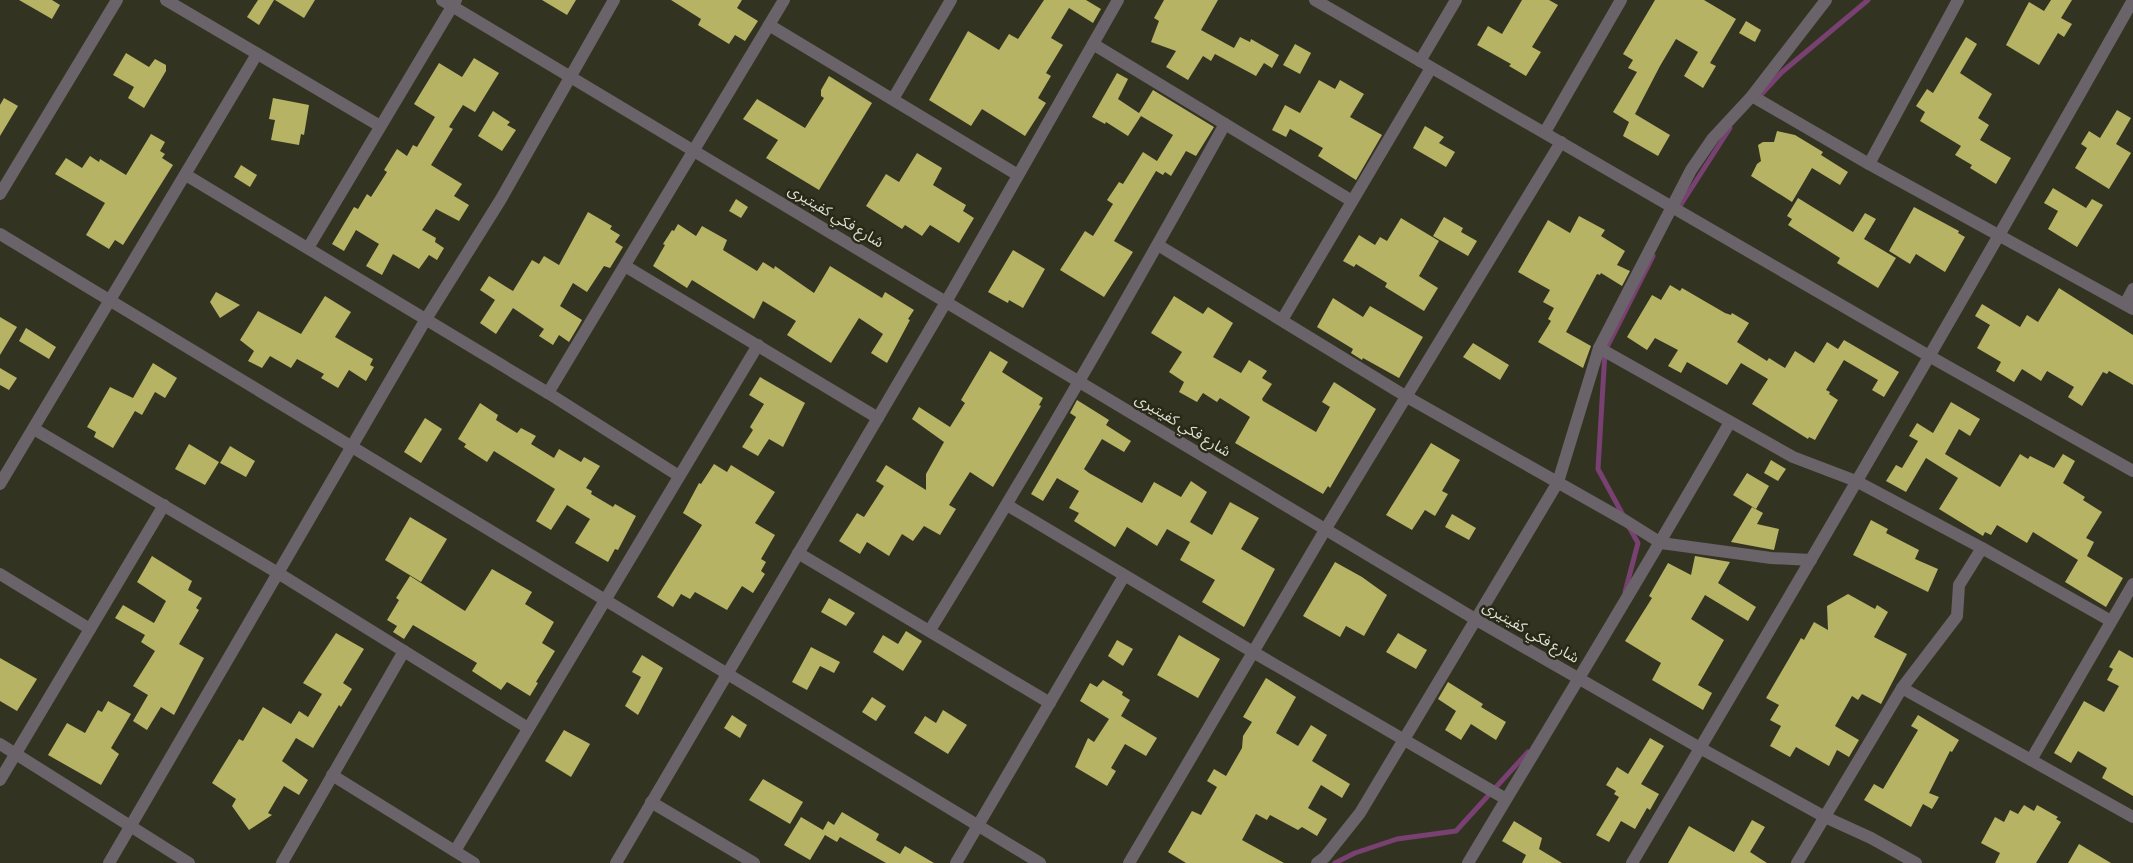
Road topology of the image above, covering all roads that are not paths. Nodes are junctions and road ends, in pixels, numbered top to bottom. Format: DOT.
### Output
graph roads {
  1 [pos="117,0"];
  2 [pos="166,0"];
  3 [pos="614,0"];
  4 [pos="784,0"];
  5 [pos="951,0"];
  6 [pos="1118,0"];
  7 [pos="1315,0"];
  8 [pos="1456,0"];
  9 [pos="1621,0"];
  10 [pos="1826,0"];
  11 [pos="1958,0"];
  12 [pos="2133,0"];
  13 [pos="450,2"];
  14 [pos="769,25"];
  15 [pos="1093,44"];
  16 [pos="257,54"];
  17 [pos="1425,65"];
  18 [pos="570,78"];
  19 [pos="1752,96"];
  20 [pos="893,99"];
  21 [pos="1225,124"];
  22 [pos="380,126"];
  23 [pos="1545,132"];
  24 [pos="1561,142"];
  25 [pos="694,151"];
  26 [pos="1869,164"];
  27 [pos="186,175"];
  28 [pos="1018,175"];
  29 [pos="0,194"];
  30 [pos="1352,201"];
  31 [pos="1673,207"];
  32 [pos="0,234"];
  33 [pos="2000,235"];
  34 [pos="1158,245"];
  35 [pos="308,248"];
  36 [pos="625,266"];
  37 [pos="2133,289"];
  38 [pos="108,300"];
  39 [pos="946,302"];
  40 [pos="2129,306"];
  41 [pos="426,319"];
  42 [pos="1282,320"];
  43 [pos="758,345"];
  44 [pos="1599,348"];
  45 [pos="1929,356"];
  46 [pos="1078,382"];
  47 [pos="548,393"];
  48 [pos="1408,397"];
  49 [pos="878,418"];
  50 [pos="1730,422"];
  51 [pos="34,429"];
  52 [pos="351,447"];
  53 [pos="2133,471"];
  54 [pos="679,476"];
  55 [pos="1856,481"];
  56 [pos="1558,482"];
  57 [pos="0,484"];
  58 [pos="164,505"];
  59 [pos="1007,505"];
  60 [pos="1325,530"];
  61 [pos="1661,543"];
  62 [pos="1982,548"];
  63 [pos="798,553"];
  64 [pos="1811,560"];
  65 [pos="278,573"];
  66 [pos="0,574"];
  67 [pos="1124,576"];
  68 [pos="2133,584"];
  69 [pos="605,600"];
  70 [pos="1475,619"];
  71 [pos="2111,621"];
  72 [pos="90,629"];
  73 [pos="930,630"];
  74 [pos="404,651"];
  75 [pos="1253,652"];
  76 [pos="727,674"];
  77 [pos="1578,678"];
  78 [pos="1902,688"];
  79 [pos="1050,703"];
  80 [pos="528,728"];
  81 [pos="1403,740"];
  82 [pos="0,744"];
  83 [pos="1700,748"];
  84 [pos="17,754"];
  85 [pos="2031,760"];
  86 [pos="332,775"];
  87 [pos="0,780"];
  88 [pos="1506,799"];
  89 [pos="651,802"];
  90 [pos="1825,817"];
  91 [pos="2133,817"];
  92 [pos="977,826"];
  93 [pos="130,827"];
  94 [pos="455,851"];
  95 [pos="1326,861"];
  96 [pos="109,863"];
  97 [pos="189,863"];
  98 [pos="282,863"];
  99 [pos="474,863"];
  100 [pos="616,863"];
  101 [pos="754,863"];
  102 [pos="956,863"];
  103 [pos="1040,863"];
  104 [pos="1129,863"];
  105 [pos="1468,863"];
  106 [pos="1632,863"];
  107 [pos="1797,863"];
  108 [pos="1916,863"];
  1 -- 29 [label="street"];
  2 -- 16 [label="street"];
  3 -- 18 [label="street"];
  4 -- 14 [label="street"];
  5 -- 20 [label="street"];
  6 -- 15 [label="street"];
  7 -- 17 [label="street"];
  8 -- 17 [label="street"];
  9 -- 23 [label="street"];
  10 -- 19 [label="street"];
  11 -- 26 [label="street"];
  12 -- 33 [label="street"];
  13 -- 18 [label="street, شارع فكي كفيتيرى"];
  13 -- 22 [label="street"];
  14 -- 20 [label="street"];
  14 -- 25 [label="street"];
  15 -- 21 [label="street"];
  15 -- 28 [label="street"];
  16 -- 22 [label="street"];
  16 -- 27 [label="street"];
  17 -- 23 [label="street"];
  17 -- 30 [label="street"];
  18 -- 25 [label="street, شارع فكي كفيتيرى"];
  18 -- 41 [label="street"];
  19 -- 26 [label="street"];
  19 -- 31 [label="street"];
  20 -- 28 [label="street"];
  21 -- 30 [label="street"];
  21 -- 34 [label="street"];
  22 -- 35 [label="street"];
  23 -- 24 [label="street"];
  24 -- 31 [label="street"];
  24 -- 48 [label="street"];
  25 -- 36 [label="street"];
  25 -- 39 [label="street, شارع فكي كفيتيرى"];
  26 -- 33 [label="street"];
  27 -- 35 [label="street"];
  27 -- 38 [label="street"];
  28 -- 39 [label="street"];
  30 -- 42 [label="street"];
  31 -- 44 [label="street"];
  31 -- 45 [label="street"];
  32 -- 38 [label="street"];
  33 -- 40 [label="street"];
  33 -- 45 [label="street"];
  34 -- 42 [label="street"];
  34 -- 46 [label="street"];
  35 -- 41 [label="street"];
  36 -- 43 [label="street"];
  36 -- 47 [label="street"];
  37 -- 40 [label="street"];
  38 -- 51 [label="street"];
  38 -- 52 [label="street"];
  39 -- 46 [label="street, شارع فكي كفيتيرى"];
  39 -- 49 [label="street"];
  41 -- 47 [label="street"];
  41 -- 52 [label="street"];
  42 -- 48 [label="street"];
  43 -- 49 [label="street"];
  43 -- 54 [label="street"];
  44 -- 50 [label="street"];
  44 -- 56 [label="street"];
  45 -- 53 [label="street"];
  45 -- 55 [label="street"];
  46 -- 59 [label="street"];
  46 -- 60 [label="street, شارع فكي كفيتيرى"];
  47 -- 54 [label="street"];
  48 -- 56 [label="street"];
  48 -- 60 [label="street"];
  49 -- 63 [label="street"];
  50 -- 55 [label="street"];
  50 -- 61 [label="street"];
  51 -- 57 [label="street"];
  51 -- 58 [label="street"];
  52 -- 65 [label="street"];
  52 -- 69 [label="street"];
  54 -- 69 [label="street"];
  55 -- 62 [label="street"];
  55 -- 64 [label="street"];
  56 -- 61 [label="street"];
  56 -- 70 [label="street"];
  58 -- 65 [label="street"];
  58 -- 72 [label="street"];
  59 -- 67 [label="street"];
  59 -- 73 [label="street"];
  60 -- 70 [label="street, شارع فكي كفيتيرى"];
  60 -- 75 [label="street"];
  61 -- 64 [label="street"];
  61 -- 77 [label="street"];
  62 -- 71 [label="street"];
  62 -- 78 [label="street"];
  63 -- 73 [label="street"];
  63 -- 76 [label="street"];
  64 -- 83 [label="street"];
  65 -- 74 [label="street"];
  65 -- 93 [label="street"];
  66 -- 72 [label="street"];
  67 -- 75 [label="street"];
  67 -- 79 [label="street"];
  68 -- 71 [label="street"];
  69 -- 76 [label="street"];
  69 -- 80 [label="street"];
  70 -- 77 [label="street, شارع فكي كفيتيرى"];
  70 -- 81 [label="street"];
  71 -- 85 [label="street"];
  72 -- 84 [label="street"];
  73 -- 79 [label="street"];
  74 -- 80 [label="street"];
  74 -- 86 [label="street"];
  75 -- 81 [label="street"];
  75 -- 104 [label="street"];
  76 -- 89 [label="street"];
  76 -- 92 [label="street"];
  77 -- 83 [label="street, شارع فكي كفيتيرى"];
  77 -- 88 [label="street"];
  78 -- 85 [label="street"];
  78 -- 90 [label="street"];
  79 -- 92 [label="street"];
  80 -- 94 [label="street"];
  81 -- 88 [label="street"];
  81 -- 95 [label="street"];
  82 -- 84 [label="street"];
  83 -- 90 [label="street, شارع فكي كفيتيرى"];
  83 -- 106 [label="street"];
  84 -- 87 [label="street"];
  84 -- 93 [label="street"];
  85 -- 91 [label="street"];
  86 -- 94 [label="street"];
  86 -- 98 [label="street"];
  88 -- 105 [label="street"];
  89 -- 100 [label="street"];
  89 -- 101 [label="street"];
  90 -- 107 [label="street"];
  90 -- 108 [label="street, شارع فكي كفيتيرى"];
  92 -- 102 [label="street"];
  92 -- 103 [label="street"];
  93 -- 96 [label="street"];
  93 -- 97 [label="street"];
  94 -- 99 [label="street"];
}
